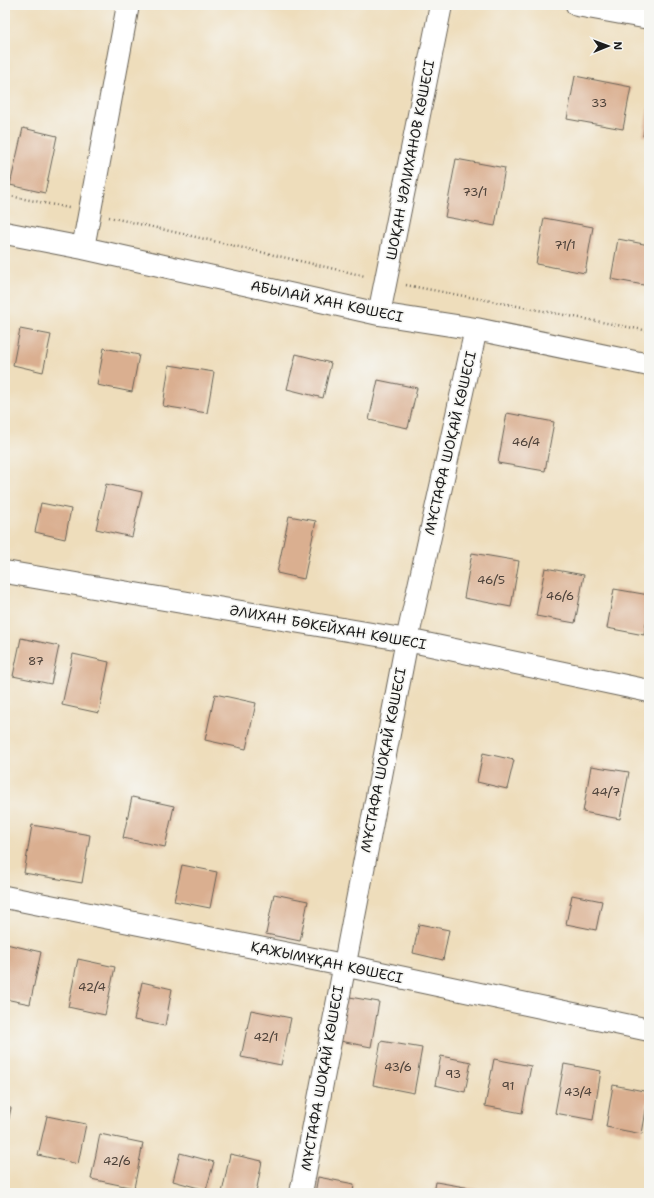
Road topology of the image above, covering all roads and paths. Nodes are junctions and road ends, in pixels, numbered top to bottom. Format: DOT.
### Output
graph roads {
  1 [pos="128,5"];
  2 [pos="441,5"];
  3 [pos="576,5"];
  4 [pos="649,18"];
  5 [pos="5,195"];
  6 [pos="90,213"];
  7 [pos="5,233"];
  8 [pos="83,248"];
  9 [pos="386,281"];
  10 [pos="379,314"];
  11 [pos="476,329"];
  12 [pos="649,331"];
  13 [pos="649,365"];
  14 [pos="5,572"];
  15 [pos="407,640"];
  16 [pos="649,691"];
  17 [pos="5,897"];
  18 [pos="343,965"];
  19 [pos="649,1030"];
  20 [pos="301,1193"];
  1 -- 6 [label="street"];
  2 -- 9 [label="street, ШОҚАН УӘЛИХАНОВ КӨШЕСІ"];
  3 -- 4 [label="street"];
  5 -- 6 [label="path"];
  6 -- 8 [label="street"];
  6 -- 9 [label="path"];
  7 -- 8 [label="street, АБЫЛАЙ ХАН КӨШЕСІ"];
  8 -- 10 [label="street, АБЫЛАЙ ХАН КӨШЕСІ"];
  9 -- 10 [label="street, ШОҚАН УӘЛИХАНОВ КӨШЕСІ"];
  9 -- 12 [label="path"];
  10 -- 11 [label="street, АБЫЛАЙ ХАН КӨШЕСІ"];
  11 -- 13 [label="street, АБЫЛАЙ ХАН КӨШЕСІ"];
  11 -- 15 [label="street, МҰСТАФА ШОҚАЙ КӨШЕСІ"];
  14 -- 15 [label="street, ӘЛИХАН БӨКЕЙХАН КӨШЕСІ"];
  15 -- 16 [label="street, ӘЛИХАН БӨКЕЙХАН КӨШЕСІ"];
  15 -- 18 [label="street, МҰСТАФА ШОҚАЙ КӨШЕСІ"];
  17 -- 18 [label="street, ҚАЖЫМҰҚАН КӨШЕСІ"];
  18 -- 19 [label="street, ҚАЖЫМҰҚАН КӨШЕСІ"];
  18 -- 20 [label="street, МҰСТАФА ШОҚАЙ КӨШЕСІ"];
}
